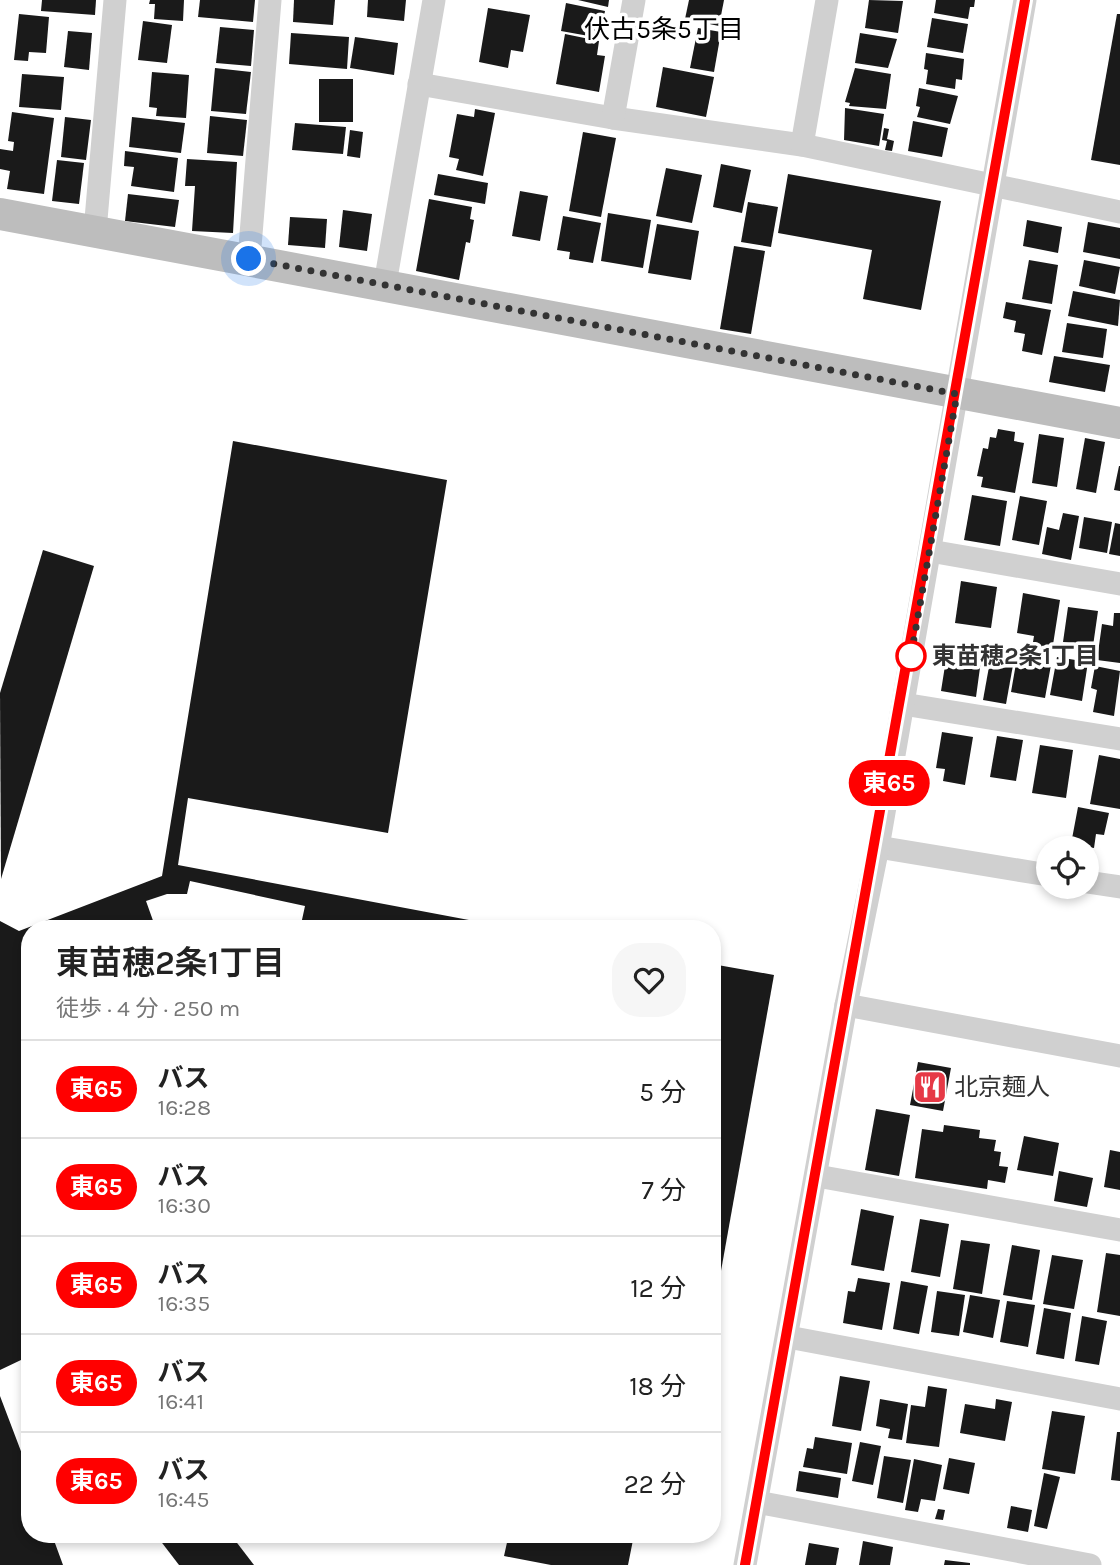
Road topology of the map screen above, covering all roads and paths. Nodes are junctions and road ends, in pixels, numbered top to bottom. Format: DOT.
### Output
graph roads {
  1 [pos="114,0"];
  2 [pos="270,0"];
  3 [pos="434,0"];
  4 [pos="634,0"];
  5 [pos="827,0"];
  6 [pos="1025,0"];
  7 [pos="419,84"];
  8 [pos="613,118"];
  9 [pos="802,145"];
  10 [pos="992,185"];
  11 [pos="1120,212"];
  12 [pos="0,214"];
  13 [pos="95,231"];
  14 [pos="249,259"];
  15 [pos="385,284"];
  16 [pos="957,394"];
  17 [pos="1120,424"];
  18 [pos="930,551"];
  19 [pos="1120,584"];
  20 [pos="903,704"];
  21 [pos="1120,739"];
  22 [pos="878,847"];
  23 [pos="1036,873"];
  24 [pos="1099,884"];
  25 [pos="1120,887"];
  26 [pos="846,1005"];
  27 [pos="1120,1056"];
  28 [pos="817,1176"];
  29 [pos="1120,1230"];
  30 [pos="788,1337"];
  31 [pos="1120,1399"];
  32 [pos="757,1502"];
  33 [pos="745,1565"];
  34 [pos="1090,1565"];
  1 -- 13 [label="street"];
  2 -- 14 [label="street"];
  3 -- 7 [label="street"];
  4 -- 8 [label="street"];
  5 -- 9 [label="street"];
  6 -- 10 [label="street"];
  7 -- 8 [label="street"];
  7 -- 15 [label="street"];
  8 -- 9 [label="street"];
  9 -- 10 [label="street"];
  10 -- 11 [label="street"];
  10 -- 16 [label="street"];
  12 -- 13 [label="street"];
  13 -- 14 [label="street"];
  14 -- 15 [label="street"];
  15 -- 16 [label="street"];
  16 -- 17 [label="street"];
  16 -- 18 [label="street"];
  18 -- 19 [label="street"];
  18 -- 20 [label="street"];
  20 -- 21 [label="street"];
  20 -- 22 [label="street"];
  22 -- 23 [label="street"];
  22 -- 26 [label="street"];
  24 -- 25 [label="street"];
  26 -- 27 [label="street"];
  26 -- 28 [label="street"];
  28 -- 29 [label="street"];
  28 -- 30 [label="street"];
  30 -- 31 [label="street"];
  30 -- 32 [label="street"];
  32 -- 33 [label="street"];
  32 -- 34 [label="street"];
}
